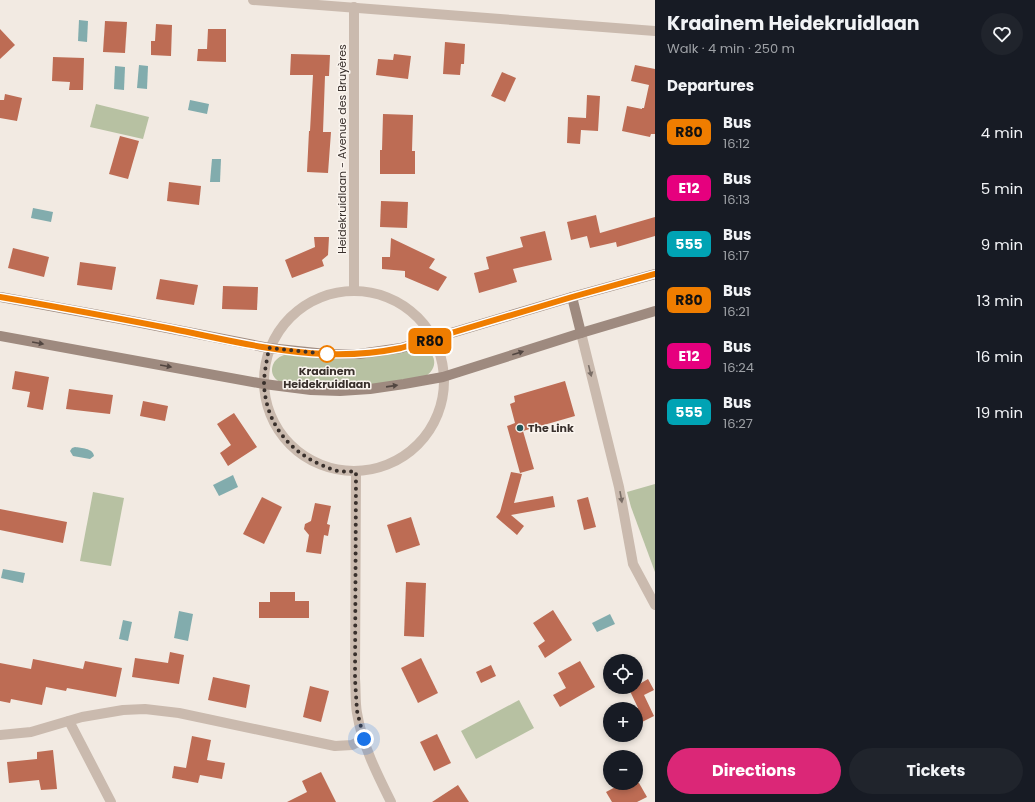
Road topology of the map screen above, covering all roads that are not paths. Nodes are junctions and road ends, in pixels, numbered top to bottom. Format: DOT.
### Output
graph roads {
  1 [pos="254,0"];
  2 [pos="354,7"];
  3 [pos="655,31"];
  4 [pos="655,274"];
  5 [pos="354,291"];
  6 [pos="0,297"];
  7 [pos="572,297"];
  8 [pos="655,311"];
  9 [pos="581,333"];
  10 [pos="0,336"];
  11 [pos="433,340"];
  12 [pos="269,348"];
  13 [pos="442,377"];
  14 [pos="264,384"];
  15 [pos="356,472"];
  16 [pos="655,605"];
  17 [pos="69,721"];
  18 [pos="0,735"];
  19 [pos="364,739"];
  20 [pos="111,802"];
  21 [pos="391,802"];
  1 -- 2 [label="street"];
  2 -- 3 [label="street"];
  2 -- 5 [label="street, Heidekruidlaan - Avenue des Bruyères"];
  4 -- 7 [label="street"];
  5 -- 11 [label="street"];
  5 -- 12 [label="street"];
  6 -- 12 [label="street"];
  7 -- 9 [label="street"];
  7 -- 11 [label="street"];
  8 -- 9 [label="street"];
  13 -- 9 [label="street, one-way"];
  9 -- 16 [label="street, one-way"];
  10 -- 14 [label="street, one-way"];
  11 -- 12 [label="street"];
  11 -- 13 [label="street"];
  12 -- 14 [label="street"];
  14 -- 13 [label="street, one-way"];
  13 -- 15 [label="street"];
  14 -- 15 [label="street"];
  15 -- 19 [label="street"];
  17 -- 18 [label="street"];
  17 -- 19 [label="street"];
  17 -- 20 [label="street"];
  19 -- 21 [label="street"];
}
